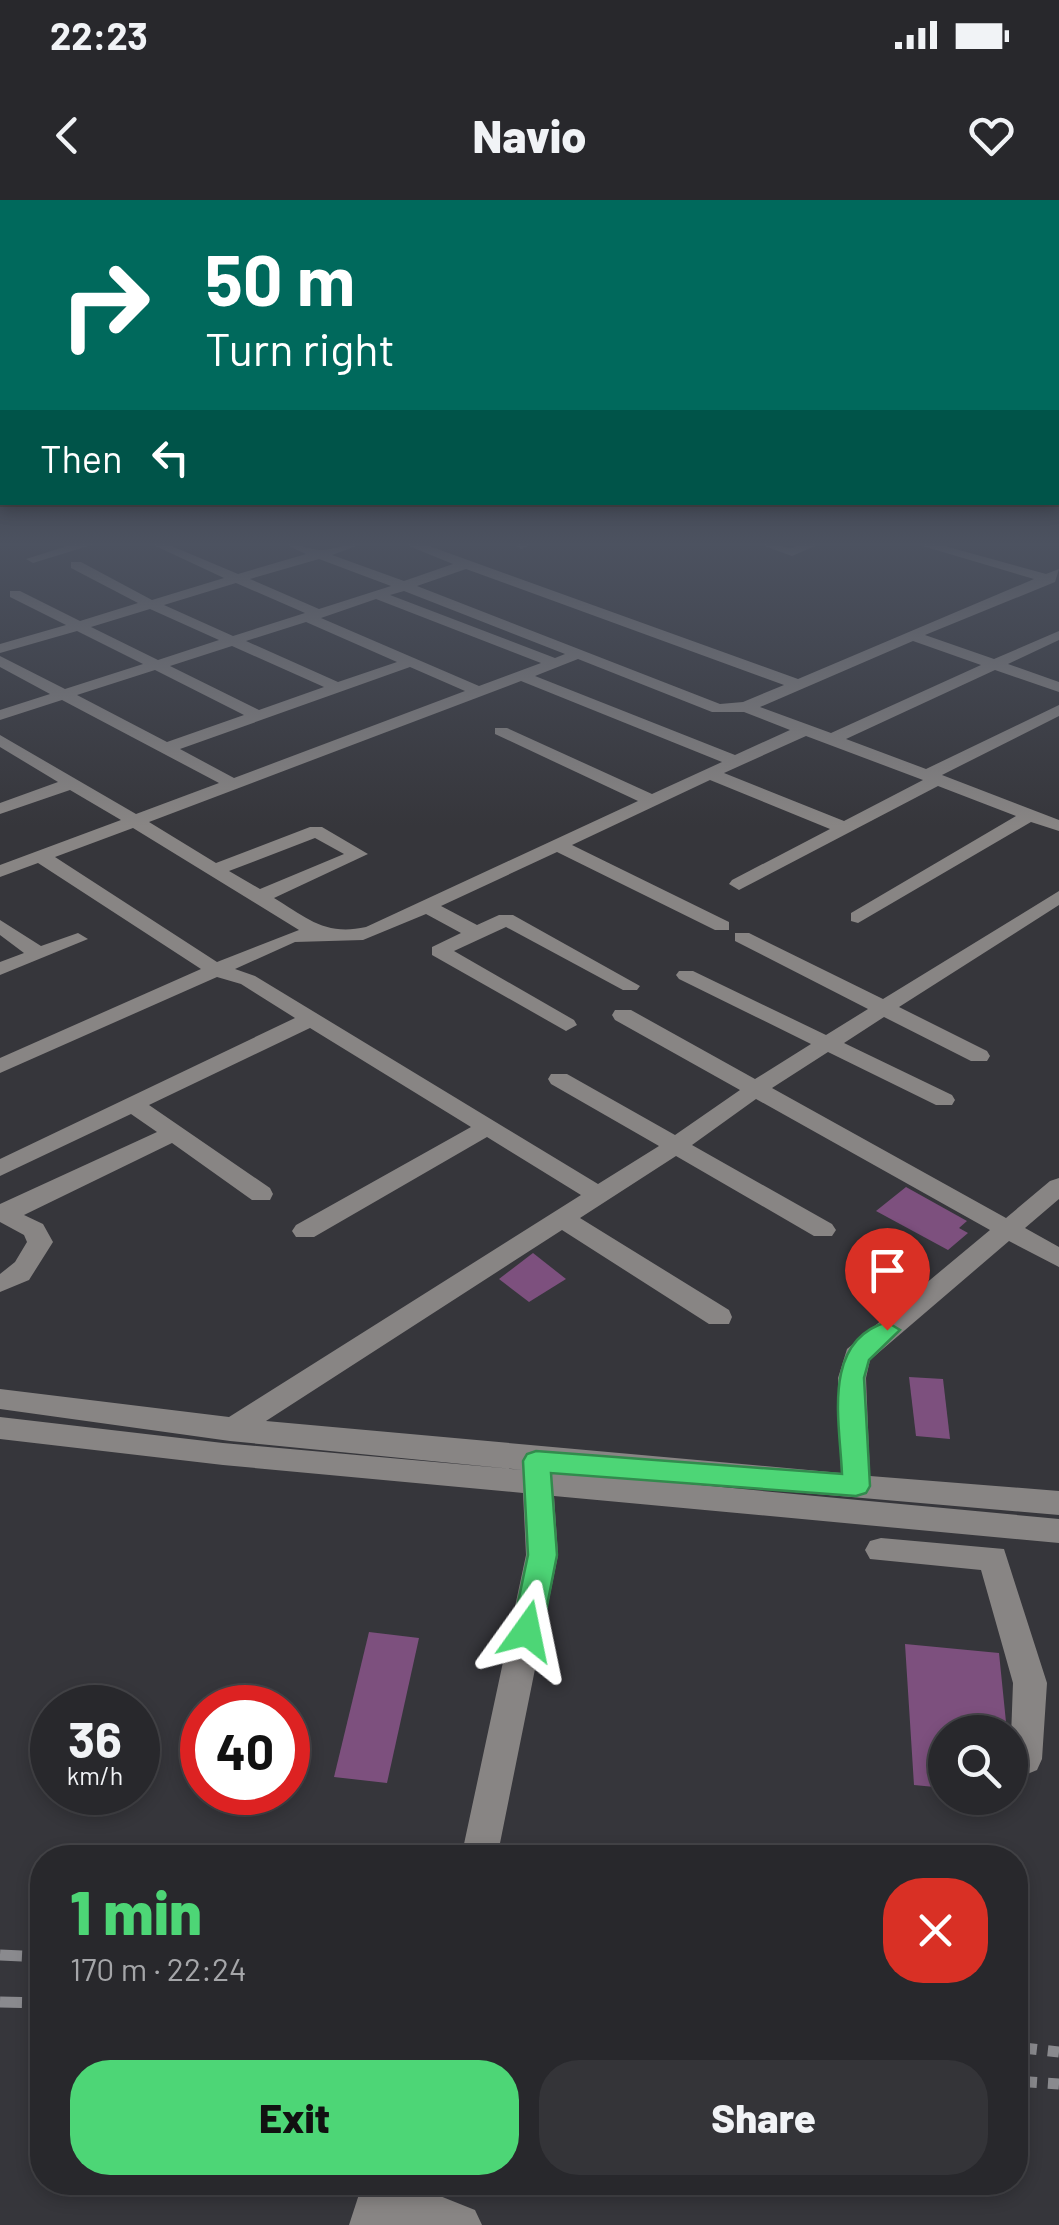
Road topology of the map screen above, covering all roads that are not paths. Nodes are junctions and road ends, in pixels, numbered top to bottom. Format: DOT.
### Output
graph roads {
  1 [pos="41,636"];
  2 [pos="104,636"];
  3 [pos="226,636"];
  4 [pos="250,636"];
  5 [pos="358,636"];
  6 [pos="484,636"];
  7 [pos="534,636"];
  8 [pos="665,636"];
  9 [pos="912,636"];
  10 [pos="914,636"];
  11 [pos="1056,636"];
  12 [pos="236,641"];
  13 [pos="0,649"];
  14 [pos="579,654"];
  15 [pos="0,661"];
  16 [pos="411,662"];
  17 [pos="555,664"];
  18 [pos="997,665"];
  19 [pos="156,666"];
  20 [pos="521,676"];
  21 [pos="798,685"];
  22 [pos="1059,687"];
  23 [pos="338,688"];
  24 [pos="480,692"];
  25 [pos="62,696"];
  26 [pos="746,708"];
  27 [pos="1059,710"];
  28 [pos="0,715"];
  29 [pos="258,716"];
  30 [pos="501,731"];
  31 [pos="807,732"];
  32 [pos="832,738"];
  33 [pos="0,740"];
  34 [pos="167,748"];
  35 [pos="24,754"];
  36 [pos="0,762"];
  37 [pos="737,762"];
  38 [pos="710,774"];
  39 [pos="933,777"];
  40 [pos="72,783"];
  41 [pos="233,784"];
  42 [pos="653,801"];
  43 [pos="0,809"];
  44 [pos="1030,814"];
  45 [pos="135,821"];
  46 [pos="1057,822"];
  47 [pos="845,828"];
  48 [pos="557,846"];
  49 [pos="40,856"];
  50 [pos="214,870"];
  51 [pos="0,871"];
  52 [pos="739,884"];
  53 [pos="260,897"];
  54 [pos="1059,897"];
  55 [pos="424,905"];
  56 [pos="858,916"];
  57 [pos="0,926"];
  58 [pos="722,926"];
  59 [pos="316,932"];
  60 [pos="476,933"];
  61 [pos="742,937"];
  62 [pos="78,938"];
  63 [pos="39,954"];
  64 [pos="0,969"];
  65 [pos="216,970"];
  66 [pos="686,975"];
  67 [pos="630,986"];
  68 [pos="884,1011"];
  69 [pos="623,1015"];
  70 [pos="310,1019"];
  71 [pos="566,1025"];
  72 [pos="826,1044"];
  73 [pos="978,1056"];
  74 [pos="0,1066"];
  75 [pos="559,1079"];
  76 [pos="754,1090"];
  77 [pos="944,1100"];
  78 [pos="131,1103"];
  79 [pos="487,1127"];
  80 [pos="173,1133"];
  81 [pos="675,1146"];
  82 [pos="0,1168"];
  83 [pos="1059,1186"];
  84 [pos="261,1194"];
  85 [pos="599,1195"];
  86 [pos="3,1213"];
  87 [pos="563,1219"];
  88 [pos="1008,1228"];
  89 [pos="823,1230"];
  90 [pos="304,1231"];
  91 [pos="1059,1258"];
  92 [pos="0,1283"];
  93 [pos="718,1317"];
  94 [pos="0,1399"];
  95 [pos="0,1428"];
  96 [pos="230,1430"];
  97 [pos="537,1472"];
  98 [pos="856,1486"];
  99 [pos="1059,1503"];
  100 [pos="986,1510"];
  101 [pos="1059,1531"];
  102 [pos="881,1550"];
  103 [pos="993,1558"];
  104 [pos="1027,1715"];
  105 [pos="483,1845"];
  106 [pos="374,2208"];
  107 [pos="460,2225"];
  1 -- 13 [label="street"];
  2 -- 19 [label="street"];
  3 -- 12 [label="street"];
  4 -- 12 [label="street"];
  5 -- 16 [label="street"];
  6 -- 17 [label="street"];
  7 -- 14 [label="street"];
  8 -- 21 [label="street"];
  9 -- 21 [label="street"];
  10 -- 18 [label="street"];
  11 -- 18 [label="street"];
  12 -- 19 [label="street"];
  12 -- 23 [label="street"];
  14 -- 17 [label="street"];
  14 -- 26 [label="street"];
  15 -- 25 [label="street"];
  16 -- 23 [label="street"];
  16 -- 24 [label="street"];
  17 -- 20 [label="street"];
  18 -- 22 [label="street"];
  18 -- 32 [label="street"];
  19 -- 25 [label="street"];
  19 -- 29 [label="street"];
  20 -- 24 [label="street"];
  20 -- 37 [label="street"];
  21 -- 26 [label="street"];
  23 -- 29 [label="street"];
  24 -- 41 [label="street"];
  25 -- 28 [label="street"];
  25 -- 34 [label="street"];
  26 -- 31 [label="street"];
  27 -- 39 [label="street"];
  29 -- 34 [label="street"];
  30 -- 42 [label="street"];
  31 -- 32 [label="street"];
  31 -- 37 [label="street"];
  32 -- 39 [label="street"];
  33 -- 35 [label="street"];
  34 -- 41 [label="street"];
  35 -- 36 [label="street"];
  35 -- 40 [label="street"];
  37 -- 38 [label="street"];
  38 -- 42 [label="street"];
  38 -- 47 [label="street"];
  39 -- 44 [label="street"];
  39 -- 47 [label="street"];
  40 -- 43 [label="street"];
  40 -- 45 [label="street"];
  41 -- 45 [label="street"];
  42 -- 48 [label="street"];
  44 -- 46 [label="street"];
  44 -- 56 [label="street"];
  45 -- 49 [label="street"];
  45 -- 50 [label="street"];
  47 -- 52 [label="street"];
  48 -- 55 [label="street"];
  48 -- 58 [label="street"];
  49 -- 51 [label="street"];
  49 -- 65 [label="street"];
  50 -- 53 [label="street"];
  50 -- 53 [label="street"];
  53 -- 59 [label="street"];
  54 -- 68 [label="street"];
  55 -- 59 [label="street"];
  55 -- 60 [label="street"];
  57 -- 63 [label="street"];
  59 -- 65 [label="street"];
  60 -- 67 [label="street"];
  60 -- 71 [label="street"];
  61 -- 68 [label="street"];
  62 -- 63 [label="street"];
  63 -- 64 [label="street"];
  65 -- 70 [label="street"];
  65 -- 74 [label="street"];
  66 -- 72 [label="street"];
  68 -- 72 [label="street"];
  68 -- 73 [label="street"];
  69 -- 76 [label="street"];
  70 -- 78 [label="street"];
  70 -- 79 [label="street"];
  72 -- 76 [label="street"];
  72 -- 77 [label="street"];
  75 -- 81 [label="street"];
  76 -- 81 [label="street"];
  76 -- 88 [label="street"];
  78 -- 80 [label="street"];
  78 -- 82 [label="street"];
  79 -- 85 [label="street"];
  79 -- 90 [label="street"];
  80 -- 84 [label="street"];
  80 -- 86 [label="street"];
  81 -- 85 [label="street"];
  81 -- 89 [label="street"];
  83 -- 88 [label="street"];
  85 -- 87 [label="street"];
  86 -- 92 [label="street"];
  87 -- 93 [label="street"];
  87 -- 96 [label="street"];
  88 -- 91 [label="street"];
  88 -- 98 [label="street"];
  94 -- 96 [label="street"];
  95 -- 97 [label="street"];
  96 -- 97 [label="street"];
  97 -- 98 [label="street"];
  97 -- 100 [label="street"];
  97 -- 105 [label="street"];
  98 -- 100 [label="street"];
  99 -- 100 [label="street"];
  100 -- 101 [label="street"];
  100 -- 103 [label="street"];
  102 -- 103 [label="street"];
  103 -- 104 [label="street"];
  106 -- 107 [label="street"];
}
